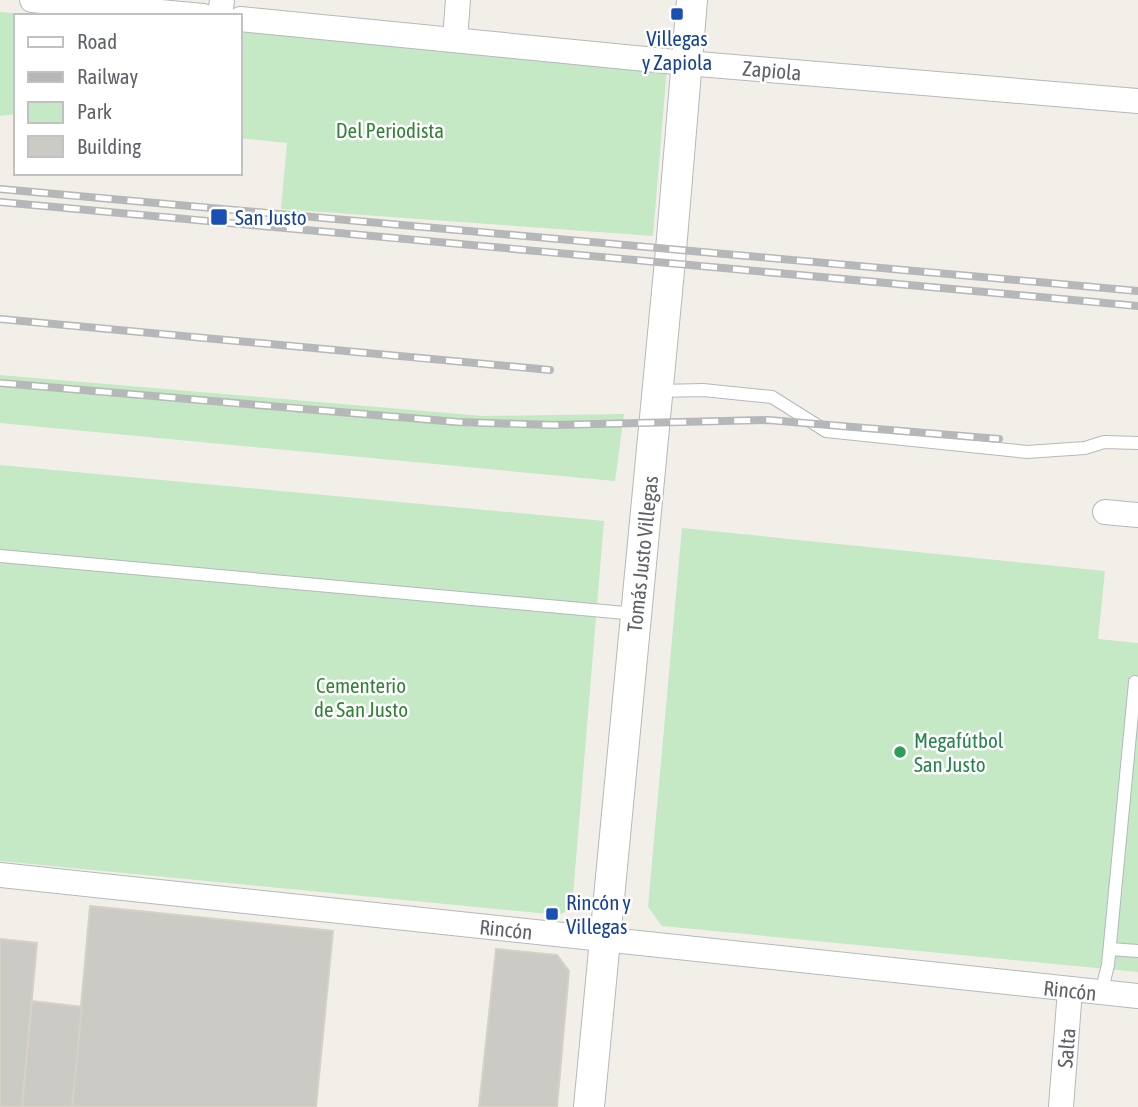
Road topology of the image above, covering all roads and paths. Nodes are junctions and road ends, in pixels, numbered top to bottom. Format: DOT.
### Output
graph roads {
  1 [pos="32,0"];
  2 [pos="458,0"];
  3 [pos="692,0"];
  4 [pos="182,14"];
  5 [pos="242,19"];
  6 [pos="455,39"];
  7 [pos="686,63"];
  8 [pos="1138,101"];
  9 [pos="658,391"];
  10 [pos="1138,443"];
  11 [pos="1105,512"];
  12 [pos="1138,515"];
  13 [pos="0,556"];
  14 [pos="636,614"];
  15 [pos="1135,681"];
  16 [pos="0,875"];
  17 [pos="604,940"];
  18 [pos="1110,949"];
  19 [pos="1138,951"];
  20 [pos="1070,990"];
  21 [pos="1101,993"];
  22 [pos="1138,996"];
  23 [pos="589,1107"];
  24 [pos="1061,1107"];
  1 -- 4 [label="street"];
  2 -- 6 [label="street"];
  3 -- 7 [label="street, Tomás Justo Villegas"];
  5 -- 6 [label="street, Zapiola"];
  6 -- 7 [label="street, Zapiola"];
  7 -- 8 [label="street, Zapiola"];
  7 -- 9 [label="street, Tomás Justo Villegas"];
  9 -- 10 [label="lane"];
  9 -- 14 [label="street, Tomás Justo Villegas"];
  11 -- 12 [label="street"];
  13 -- 14 [label="lane"];
  14 -- 17 [label="street, Tomás Justo Villegas"];
  15 -- 18 [label="lane"];
  16 -- 17 [label="street, Rincón"];
  17 -- 20 [label="street, Rincón"];
  17 -- 23 [label="street, Tomás Justo Villegas"];
  18 -- 19 [label="lane"];
  18 -- 21 [label="lane"];
  20 -- 21 [label="street, Rincón"];
  20 -- 24 [label="street, Salta"];
  21 -- 22 [label="street, Rincón"];
}
